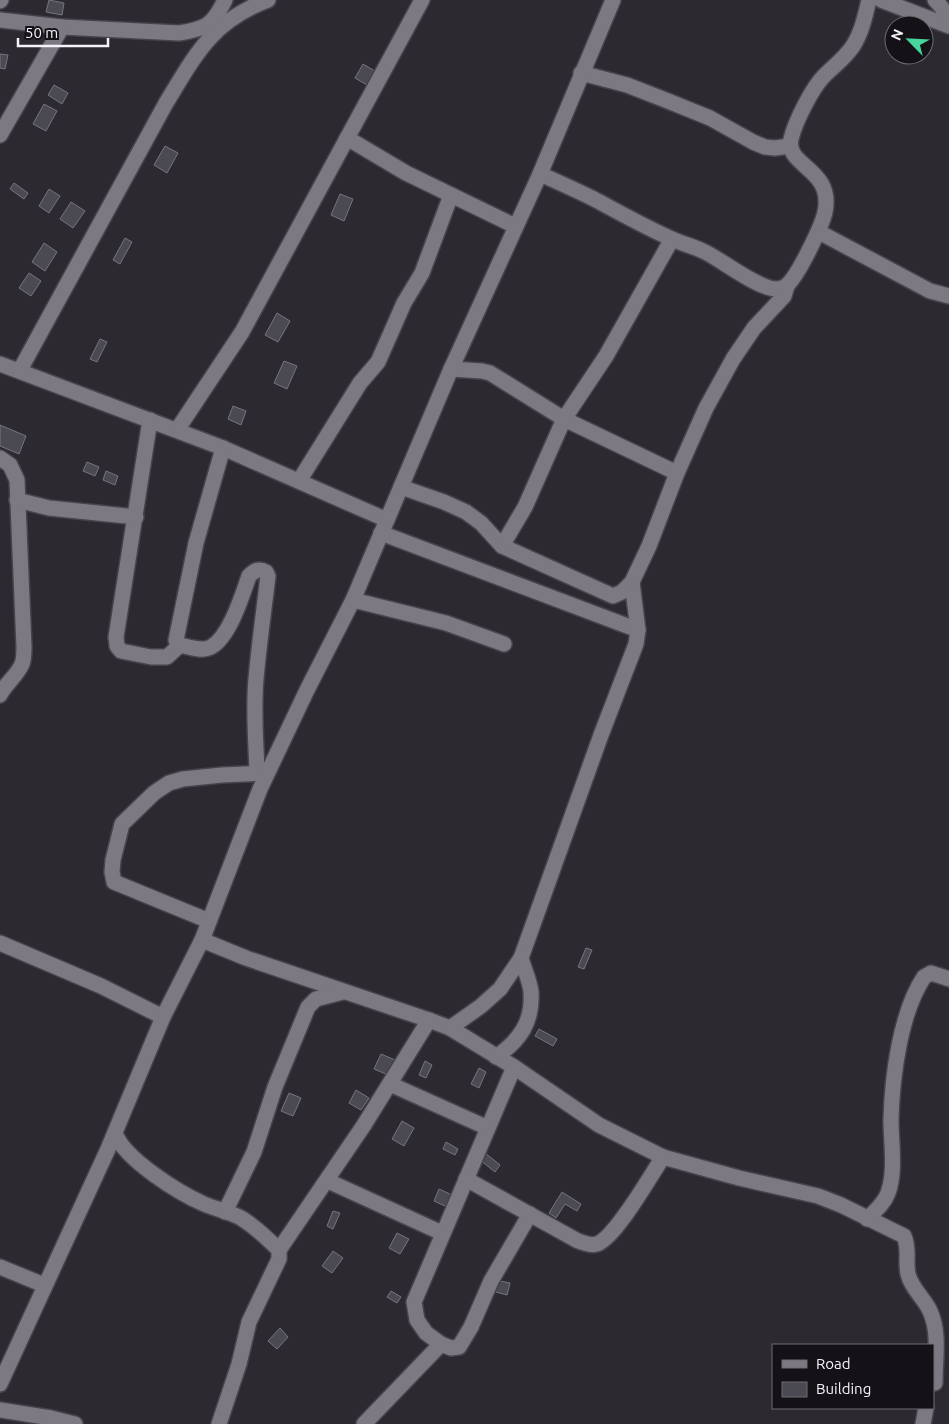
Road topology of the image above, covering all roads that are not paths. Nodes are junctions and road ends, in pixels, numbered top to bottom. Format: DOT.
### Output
graph roads {
  1 [pos="225,0"];
  2 [pos="268,0"];
  3 [pos="422,0"];
  4 [pos="613,0"];
  5 [pos="869,0"];
  6 [pos="881,0"];
  7 [pos="935,0"];
  8 [pos="0,20"];
  9 [pos="949,26"];
  10 [pos="62,27"];
  11 [pos="581,73"];
  12 [pos="0,135"];
  13 [pos="347,138"];
  14 [pos="790,146"];
  15 [pos="540,174"];
  16 [pos="451,195"];
  17 [pos="515,226"];
  18 [pos="819,232"];
  19 [pos="672,239"];
  20 [pos="787,286"];
  21 [pos="949,296"];
  22 [pos="0,364"];
  23 [pos="451,369"];
  24 [pos="20,370"];
  25 [pos="564,419"];
  26 [pos="150,420"];
  27 [pos="177,430"];
  28 [pos="222,448"];
  29 [pos="0,458"];
  30 [pos="677,473"];
  31 [pos="299,481"];
  32 [pos="401,487"];
  33 [pos="17,500"];
  34 [pos="136,516"];
  35 [pos="384,526"];
  36 [pos="502,546"];
  37 [pos="632,582"];
  38 [pos="613,596"];
  39 [pos="353,600"];
  40 [pos="637,623"];
  41 [pos="504,644"];
  42 [pos="180,645"];
  43 [pos="2,687"];
  44 [pos="262,772"];
  45 [pos="209,921"];
  46 [pos="202,940"];
  47 [pos="0,943"];
  48 [pos="521,958"];
  49 [pos="949,979"];
  50 [pos="345,992"];
  51 [pos="163,1017"];
  52 [pos="429,1020"];
  53 [pos="450,1028"];
  54 [pos="496,1057"];
  55 [pos="514,1068"];
  56 [pos="390,1084"];
  57 [pos="488,1128"];
  58 [pos="115,1133"];
  59 [pos="664,1157"];
  60 [pos="466,1179"];
  61 [pos="328,1181"];
  62 [pos="225,1212"];
  63 [pos="530,1214"];
  64 [pos="867,1219"];
  65 [pos="442,1233"];
  66 [pos="279,1250"];
  67 [pos="0,1267"];
  68 [pos="44,1285"];
  69 [pos="937,1330"];
  70 [pos="949,1340"];
  71 [pos="441,1344"];
  72 [pos="949,1373"];
  73 [pos="0,1384"];
  74 [pos="934,1385"];
  75 [pos="926,1409"];
  76 [pos="0,1410"];
  77 [pos="75,1424"];
  78 [pos="219,1424"];
  79 [pos="364,1424"];
  80 [pos="923,1424"];
  1 -- 10 [label="street"];
  2 -- 24 [label="street"];
  3 -- 13 [label="street"];
  4 -- 11 [label="street"];
  5 -- 14 [label="street"];
  6 -- 9 [label="street"];
  7 -- 9 [label="street"];
  8 -- 10 [label="street"];
  10 -- 12 [label="street"];
  11 -- 14 [label="street"];
  11 -- 15 [label="street"];
  13 -- 16 [label="street"];
  13 -- 27 [label="street"];
  14 -- 18 [label="street"];
  15 -- 17 [label="street"];
  15 -- 19 [label="street"];
  16 -- 17 [label="street"];
  16 -- 31 [label="street"];
  17 -- 23 [label="street"];
  18 -- 20 [label="street"];
  18 -- 21 [label="street"];
  19 -- 20 [label="street"];
  19 -- 25 [label="street"];
  20 -- 30 [label="street"];
  22 -- 24 [label="street"];
  23 -- 25 [label="street"];
  23 -- 32 [label="street"];
  24 -- 26 [label="street"];
  25 -- 30 [label="street"];
  25 -- 36 [label="street"];
  26 -- 27 [label="street"];
  26 -- 34 [label="street"];
  27 -- 28 [label="street"];
  28 -- 31 [label="street"];
  28 -- 42 [label="street"];
  29 -- 33 [label="street"];
  30 -- 37 [label="street"];
  31 -- 35 [label="street"];
  32 -- 35 [label="street"];
  32 -- 36 [label="street"];
  33 -- 34 [label="street"];
  33 -- 43 [label="street"];
  34 -- 42 [label="street"];
  35 -- 39 [label="street"];
  35 -- 40 [label="street"];
  36 -- 38 [label="street"];
  37 -- 38 [label="street"];
  37 -- 40 [label="street"];
  38 -- 40 [label="street"];
  39 -- 41 [label="street"];
  39 -- 44 [label="street"];
  40 -- 48 [label="street"];
  42 -- 44 [label="street"];
  44 -- 45 [label="street"];
  44 -- 45 [label="street"];
  45 -- 46 [label="street"];
  46 -- 50 [label="street"];
  46 -- 51 [label="street"];
  47 -- 51 [label="street"];
  48 -- 53 [label="street"];
  48 -- 54 [label="street"];
  49 -- 64 [label="street"];
  50 -- 52 [label="street"];
  50 -- 62 [label="street"];
  51 -- 58 [label="street"];
  52 -- 53 [label="street"];
  52 -- 56 [label="street"];
  53 -- 54 [label="street"];
  54 -- 55 [label="street"];
  55 -- 57 [label="street"];
  55 -- 59 [label="street"];
  56 -- 57 [label="street"];
  56 -- 61 [label="street"];
  57 -- 60 [label="street"];
  58 -- 62 [label="street"];
  58 -- 68 [label="street"];
  59 -- 63 [label="street"];
  59 -- 64 [label="street"];
  60 -- 63 [label="street"];
  60 -- 65 [label="street"];
  61 -- 65 [label="street"];
  61 -- 66 [label="street"];
  62 -- 66 [label="street"];
  63 -- 71 [label="street"];
  64 -- 69 [label="street"];
  65 -- 71 [label="street"];
  66 -- 78 [label="street"];
  67 -- 68 [label="street"];
  68 -- 73 [label="street"];
  69 -- 70 [label="street"];
  69 -- 74 [label="street"];
  71 -- 79 [label="street"];
  72 -- 74 [label="street"];
  75 -- 80 [label="street"];
  76 -- 77 [label="street"];
}
